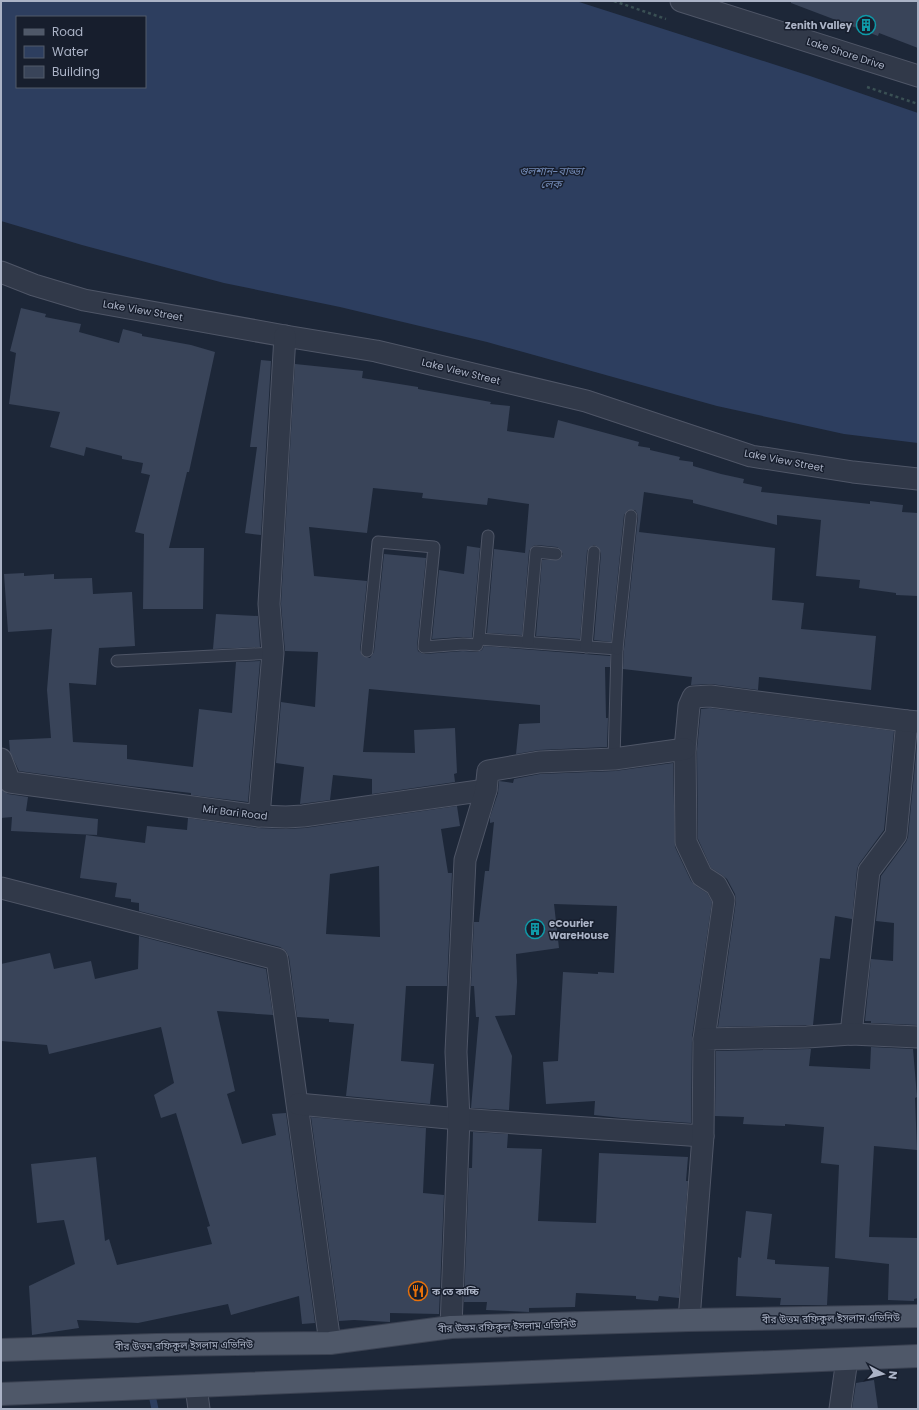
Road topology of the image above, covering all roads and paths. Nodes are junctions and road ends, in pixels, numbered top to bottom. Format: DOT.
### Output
graph roads {
  1 [pos="682,1"];
  2 [pos="918,76"];
  3 [pos="1,272"];
  4 [pos="285,336"];
  5 [pos="918,479"];
  6 [pos="631,516"];
  7 [pos="488,536"];
  8 [pos="594,552"];
  9 [pos="556,554"];
  10 [pos="479,639"];
  11 [pos="528,642"];
  12 [pos="586,647"];
  13 [pos="617,649"];
  14 [pos="367,651"];
  15 [pos="273,654"];
  16 [pos="117,661"];
  17 [pos="912,721"];
  18 [pos="684,749"];
  19 [pos="1,759"];
  20 [pos="614,759"];
  21 [pos="486,790"];
  22 [pos="259,816"];
  23 [pos="1,888"];
  24 [pos="851,1034"];
  25 [pos="918,1037"];
  26 [pos="704,1038"];
  27 [pos="298,1104"];
  28 [pos="459,1119"];
  29 [pos="703,1136"];
  30 [pos="918,1316"];
  31 [pos="689,1320"];
  32 [pos="451,1327"];
  33 [pos="330,1343"];
  34 [pos="1,1350"];
  35 [pos="918,1356"];
  36 [pos="847,1359"];
  37 [pos="196,1387"];
  38 [pos="1,1394"];
  39 [pos="199,1409"];
  40 [pos="840,1409"];
  1 -- 2 [label="street, Lake Shore Drive"];
  3 -- 4 [label="street, Lake View Street"];
  4 -- 5 [label="street, Lake View Street"];
  4 -- 15 [label="street"];
  6 -- 13 [label="lane"];
  7 -- 10 [label="lane"];
  8 -- 12 [label="lane"];
  9 -- 11 [label="lane"];
  10 -- 11 [label="lane"];
  10 -- 14 [label="lane"];
  11 -- 12 [label="lane"];
  12 -- 13 [label="lane"];
  13 -- 20 [label="lane"];
  15 -- 16 [label="lane"];
  15 -- 22 [label="street"];
  17 -- 18 [label="street"];
  17 -- 24 [label="street"];
  18 -- 20 [label="street"];
  18 -- 26 [label="street"];
  19 -- 22 [label="street, Mir Bari Road"];
  20 -- 21 [label="street"];
  21 -- 22 [label="street, Mir Bari Road"];
  21 -- 28 [label="street"];
  23 -- 27 [label="street"];
  24 -- 25 [label="street"];
  24 -- 26 [label="street"];
  26 -- 29 [label="street"];
  27 -- 28 [label="street"];
  27 -- 33 [label="street"];
  28 -- 29 [label="street"];
  28 -- 32 [label="street"];
  29 -- 31 [label="street"];
  30 -- 31 [label="main road, বীর উত্তম রফিকুল ইসলাম এভিনিউ"];
  31 -- 32 [label="main road, বীর উত্তম রফিকুল ইসলাম এভিনিউ"];
  32 -- 33 [label="main road, বীর উত্তম রফিকুল ইসলাম এভিনিউ"];
  33 -- 34 [label="main road, বীর উত্তম রফিকুল ইসলাম এভিনিউ"];
  35 -- 36 [label="main road"];
  36 -- 37 [label="main road"];
  36 -- 40 [label="street"];
  37 -- 38 [label="main road"];
  37 -- 39 [label="street"];
}
